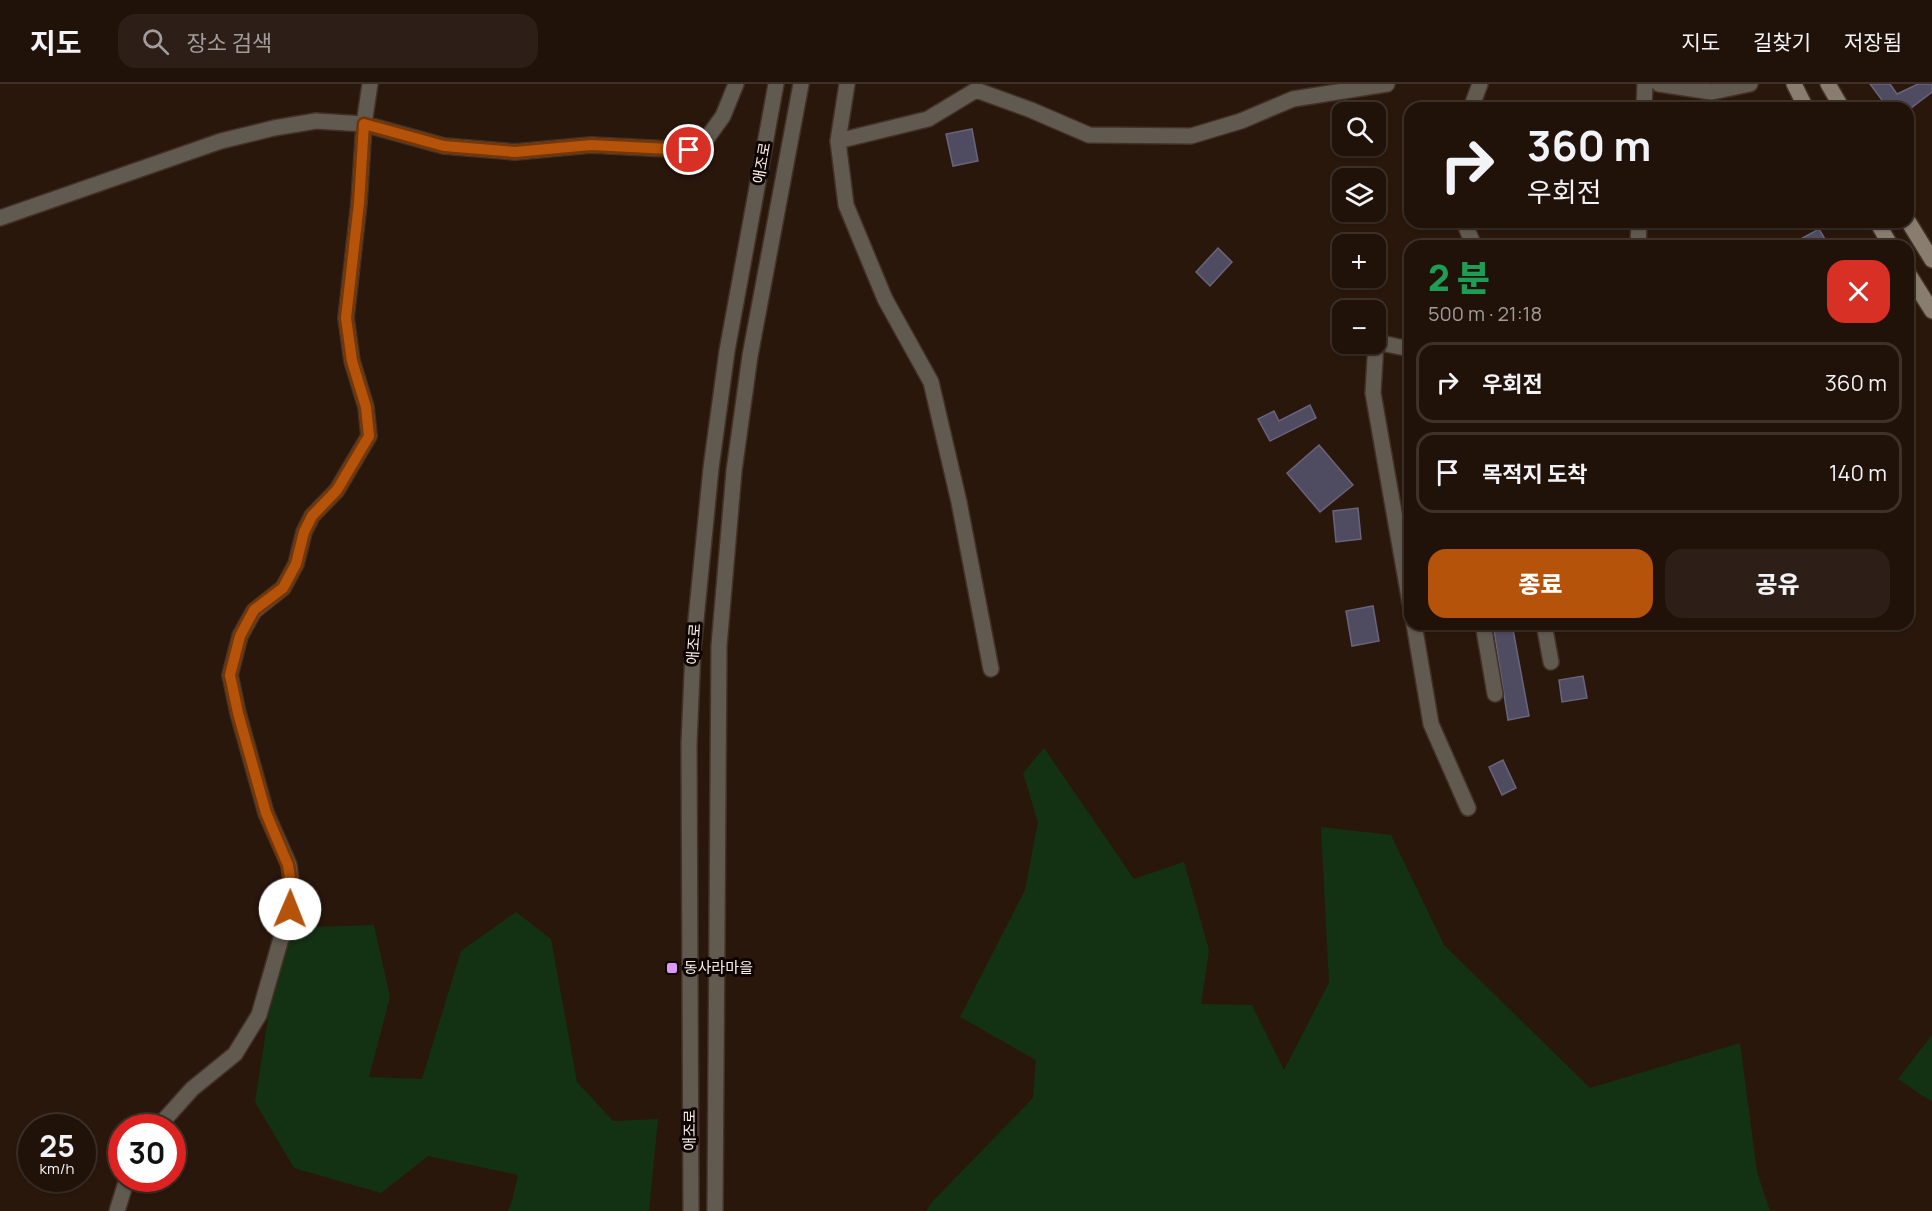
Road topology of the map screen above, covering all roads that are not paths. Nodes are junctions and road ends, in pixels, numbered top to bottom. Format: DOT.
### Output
graph roads {
  1 [pos="370,84"];
  2 [pos="736,84"];
  3 [pos="776,84"];
  4 [pos="801,84"];
  5 [pos="847,84"];
  6 [pos="1387,84"];
  7 [pos="1480,84"];
  8 [pos="1646,84"];
  9 [pos="1659,84"];
  10 [pos="1750,84"];
  11 [pos="1794,84"];
  12 [pos="1828,84"];
  13 [pos="1473,102"];
  14 [pos="1644,102"];
  15 [pos="1803,102"];
  16 [pos="1838,102"];
  17 [pos="364,124"];
  18 [pos="838,141"];
  19 [pos="0,218"];
  20 [pos="1912,228"];
  21 [pos="1932,260"];
  22 [pos="1914,283"];
  23 [pos="1932,312"];
  24 [pos="1404,348"];
  25 [pos="1404,568"];
  26 [pos="1415,630"];
  27 [pos="1484,630"];
  28 [pos="1545,630"];
  29 [pos="1551,662"];
  30 [pos="991,669"];
  31 [pos="1495,693"];
  32 [pos="1468,808"];
  33 [pos="170,1114"];
  34 [pos="123,1192"];
  35 [pos="117,1211"];
  36 [pos="691,1211"];
  37 [pos="715,1211"];
  1 -- 17 [label="street"];
  2 -- 17 [label="street"];
  3 -- 36 [label="street, 애조로"];
  4 -- 37 [label="street, 애조로"];
  5 -- 18 [label="street"];
  6 -- 18 [label="street"];
  7 -- 13 [label="street"];
  8 -- 14 [label="street"];
  9 -- 10 [label="street"];
  11 -- 15 [label="main road"];
  12 -- 16 [label="main road"];
  17 -- 19 [label="street"];
  17 -- 33 [label="street"];
  18 -- 30 [label="street"];
  20 -- 21 [label="main road"];
  22 -- 23 [label="main road"];
  24 -- 25 [label="street"];
  26 -- 32 [label="street"];
  27 -- 31 [label="street"];
  28 -- 29 [label="street"];
  34 -- 35 [label="street"];
}
